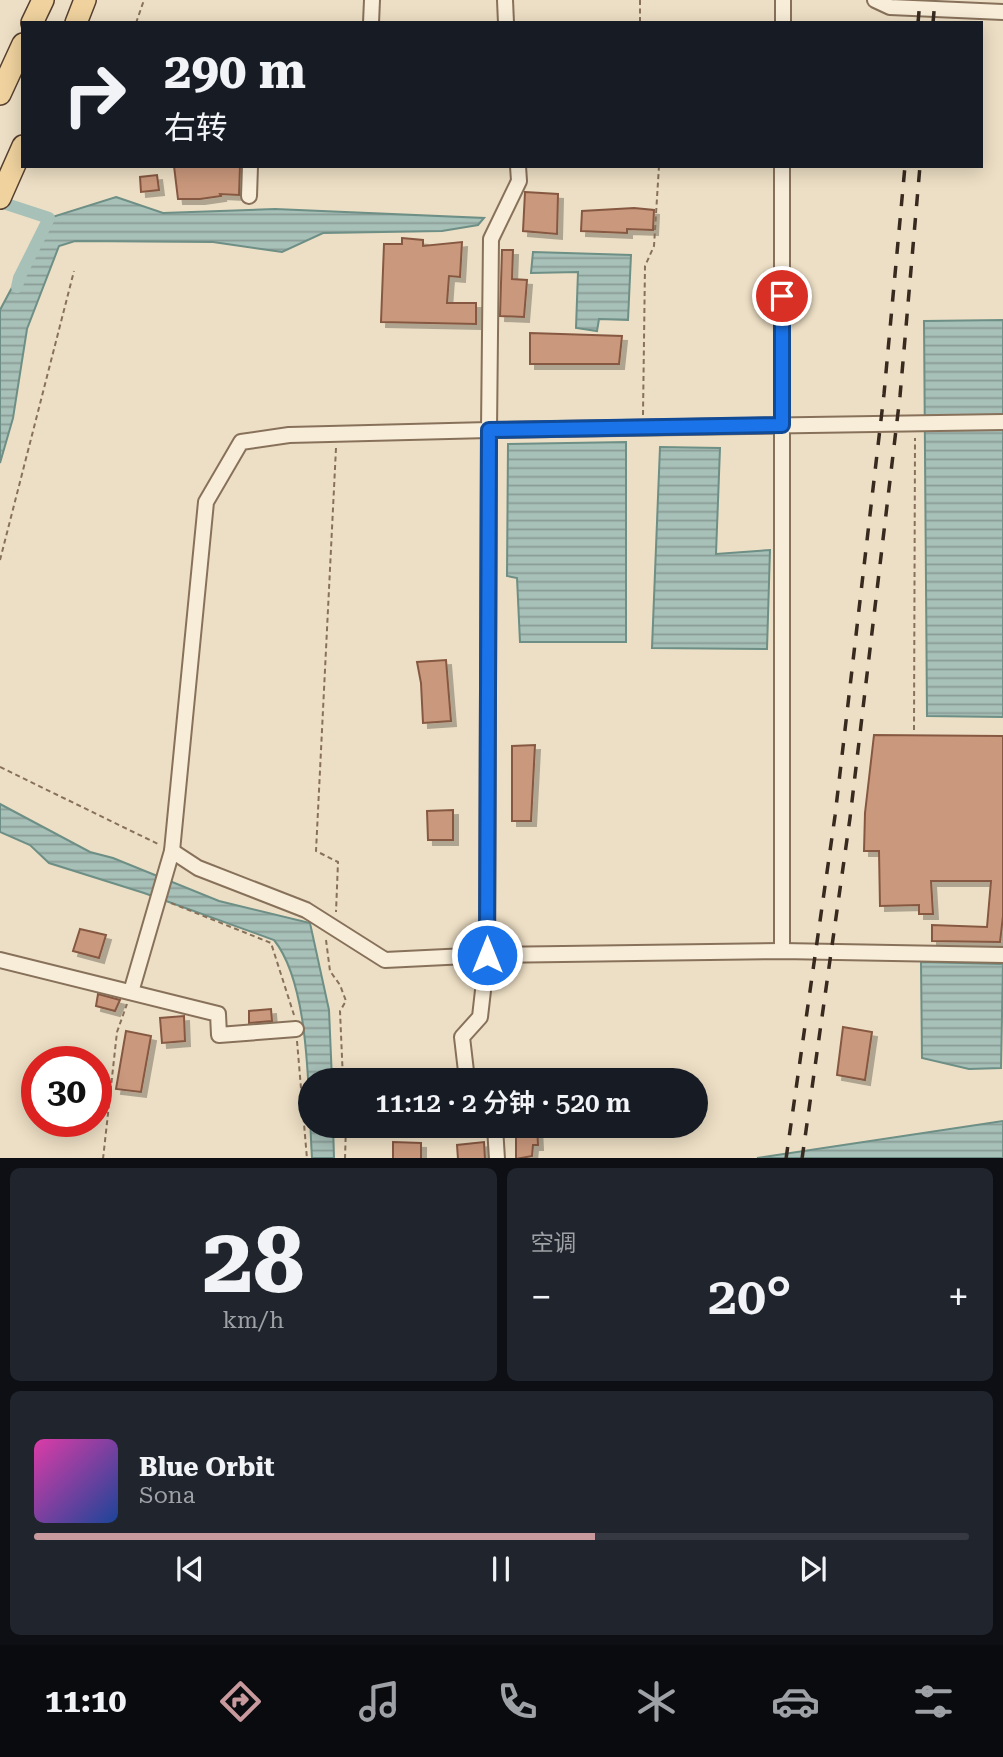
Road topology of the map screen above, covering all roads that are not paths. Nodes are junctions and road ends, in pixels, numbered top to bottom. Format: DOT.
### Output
graph roads {
  1 [pos="43,0"];
  2 [pos="85,0"];
  3 [pos="372,0"];
  4 [pos="505,0"];
  5 [pos="783,0"];
  6 [pos="875,0"];
  7 [pos="1003,12"];
  8 [pos="33,21"];
  9 [pos="77,21"];
  10 [pos="371,21"];
  11 [pos="506,21"];
  12 [pos="783,21"];
  13 [pos="21,48"];
  14 [pos="0,94"];
  15 [pos="21,151"];
  16 [pos="250,168"];
  17 [pos="518,168"];
  18 [pos="782,168"];
  19 [pos="249,196"];
  20 [pos="0,198"];
  21 [pos="1003,422"];
  22 [pos="782,425"];
  23 [pos="489,430"];
  24 [pos="172,851"];
  25 [pos="782,951"];
  26 [pos="1003,954"];
  27 [pos="487,955"];
  28 [pos="0,960"];
  29 [pos="131,992"];
  30 [pos="296,1030"];
  31 [pos="466,1068"];
  32 [pos="496,1138"];
  33 [pos="497,1158"];
  1 -- 8 [label="main road"];
  2 -- 9 [label="main road"];
  3 -- 10 [label="street"];
  4 -- 11 [label="street"];
  5 -- 12 [label="street"];
  6 -- 7 [label="street"];
  13 -- 14 [label="main road"];
  15 -- 20 [label="main road"];
  16 -- 19 [label="street"];
  17 -- 23 [label="street"];
  18 -- 22 [label="street"];
  21 -- 22 [label="street"];
  22 -- 23 [label="street"];
  22 -- 25 [label="street"];
  23 -- 24 [label="street"];
  23 -- 27 [label="street"];
  24 -- 27 [label="street"];
  24 -- 29 [label="street"];
  25 -- 26 [label="street"];
  25 -- 27 [label="street"];
  27 -- 31 [label="street"];
  28 -- 29 [label="street"];
  29 -- 30 [label="street"];
  32 -- 33 [label="street"];
}
